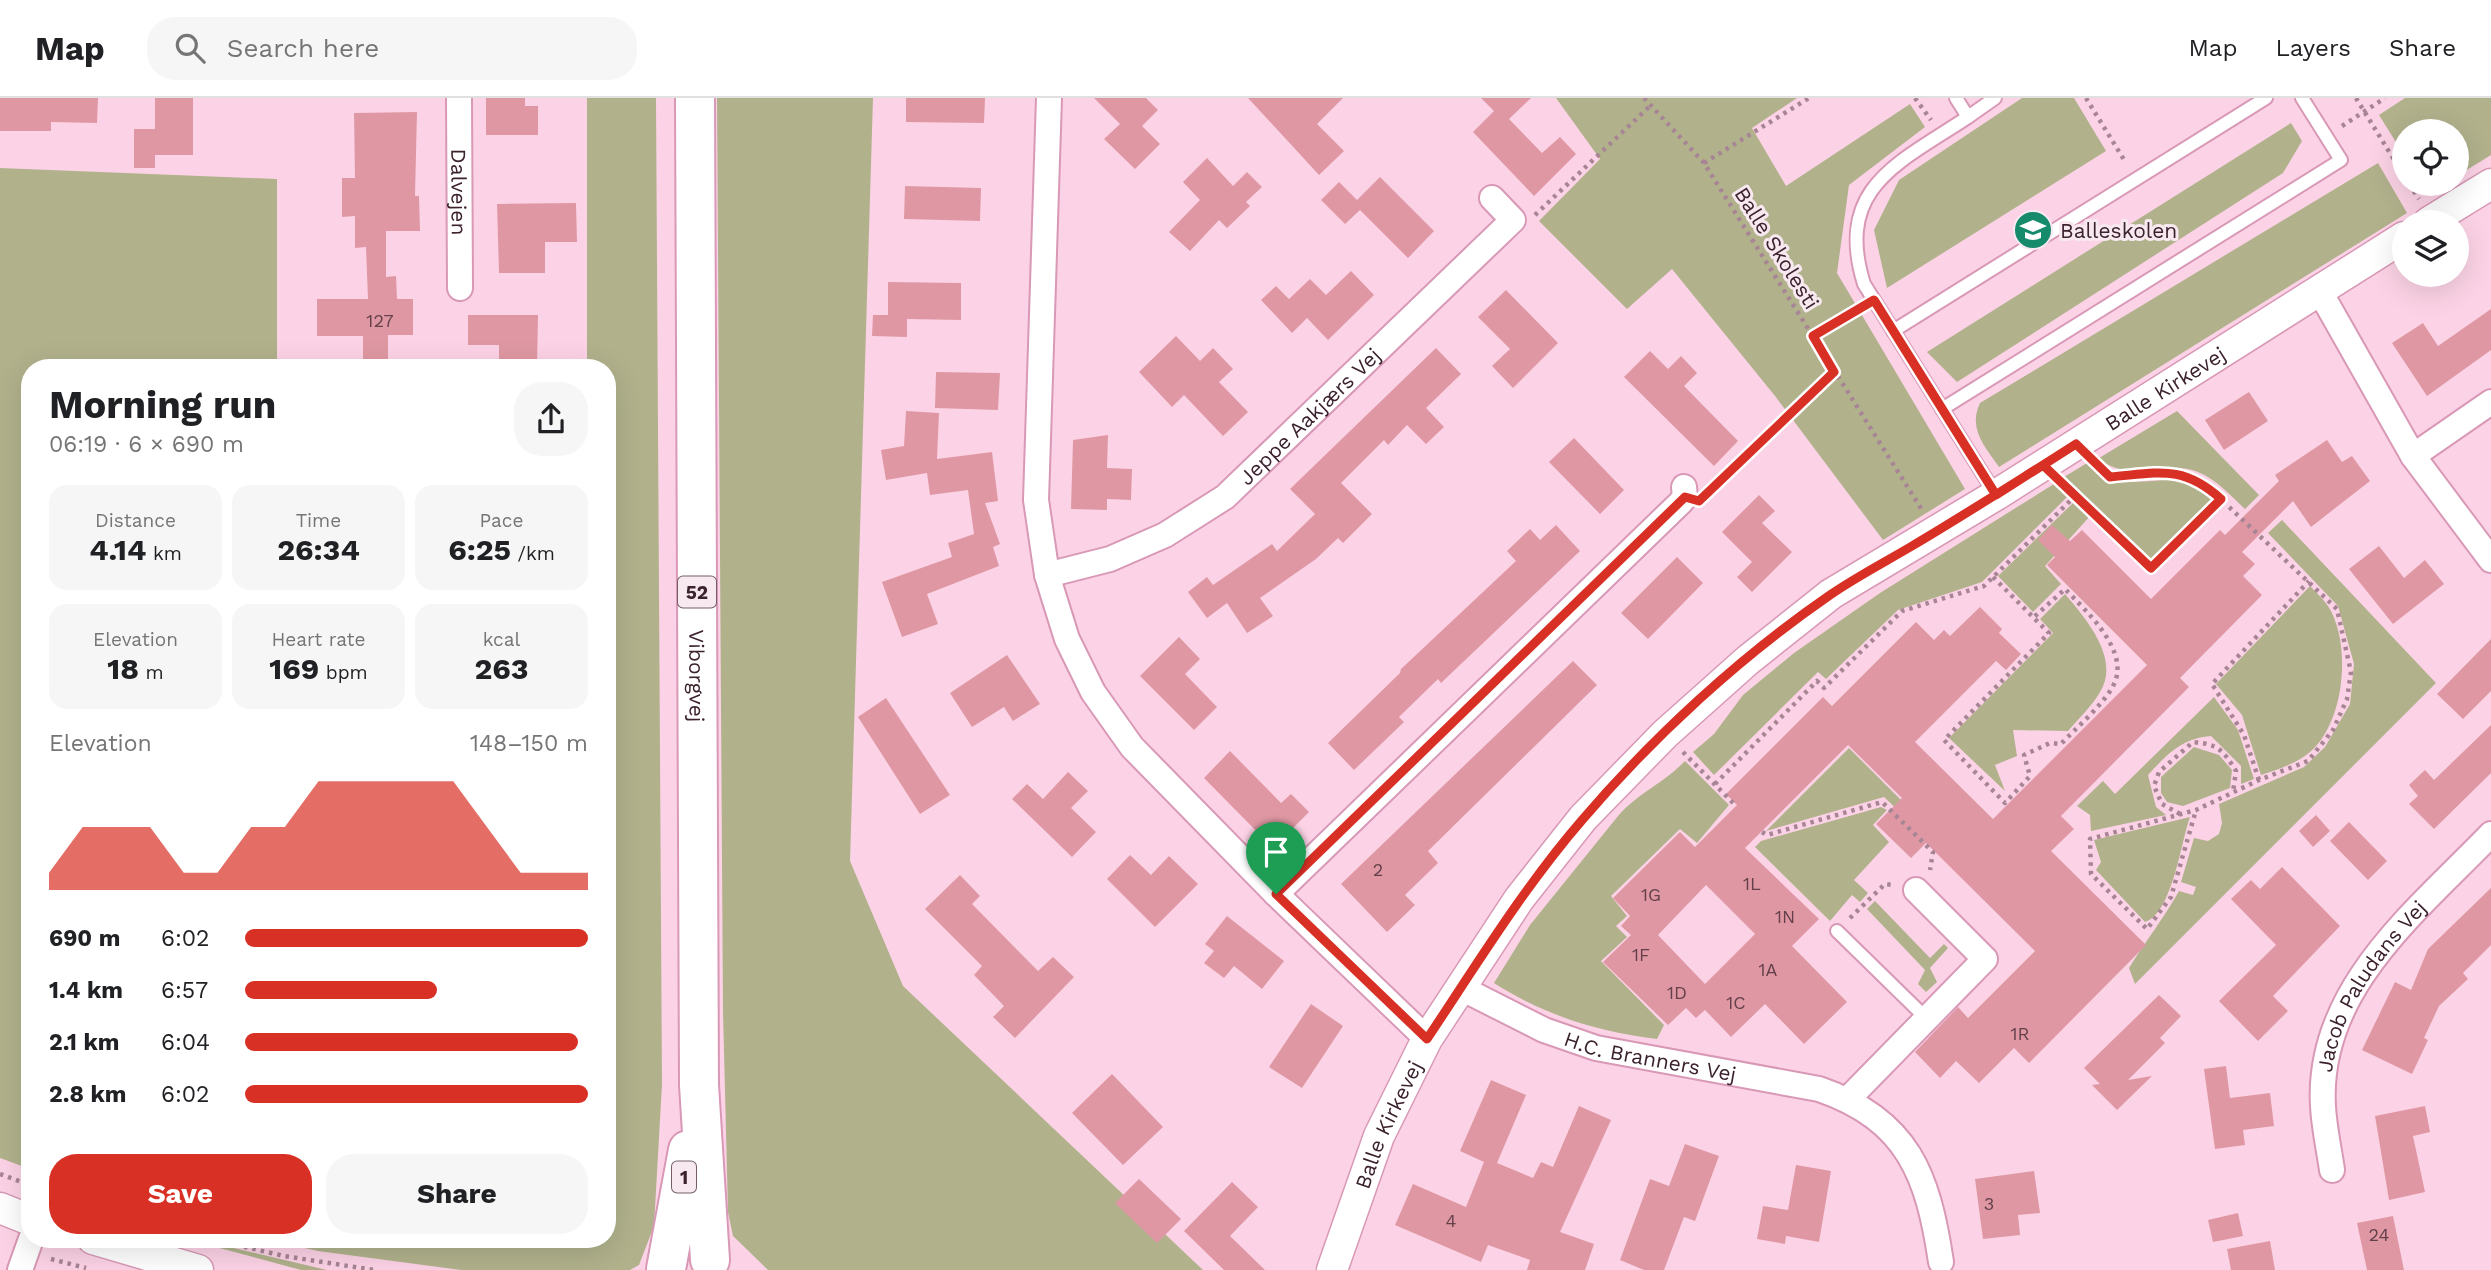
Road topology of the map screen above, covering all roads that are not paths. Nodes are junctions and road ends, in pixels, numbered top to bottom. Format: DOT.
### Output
graph roads {
  1 [pos="459,98"];
  2 [pos="695,98"];
  3 [pos="1049,98"];
  4 [pos="1956,98"];
  5 [pos="1994,98"];
  6 [pos="2266,98"];
  7 [pos="2302,98"];
  8 [pos="1968,117"];
  9 [pos="2491,184"];
  10 [pos="1492,198"];
  11 [pos="2449,210"];
  12 [pos="2392,244"];
  13 [pos="460,288"];
  14 [pos="2319,290"];
  15 [pos="1893,331"];
  16 [pos="2491,402"];
  17 [pos="1942,409"];
  18 [pos="2413,456"];
  19 [pos="1685,492"];
  20 [pos="1996,495"];
  21 [pos="2491,560"];
  22 [pos="1047,575"];
  23 [pos="2491,834"];
  24 [pos="1916,890"];
  25 [pos="1276,894"];
  26 [pos="1837,931"];
  27 [pos="1461,988"];
  28 [pos="1927,1019"];
  29 [pos="1427,1039"];
  30 [pos="699,1086"];
  31 [pos="1848,1099"];
  32 [pos="2332,1170"];
  33 [pos="0,1208"];
  34 [pos="21,1216"];
  35 [pos="28,1248"];
  36 [pos="123,1248"];
  37 [pos="1941,1262"];
  38 [pos="722,1265"];
  39 [pos="665,1269"];
  40 [pos="20,1270"];
  41 [pos="198,1270"];
  42 [pos="1332,1270"];
  1 -- 13 [label="street, Dalvejen"];
  2 -- 30 [label="main road, Viborgvej / 52"];
  3 -- 22 [label="street"];
  4 -- 8 [label="lane"];
  5 -- 8 [label="lane"];
  6 -- 15 [label="lane"];
  7 -- 17 [label="lane"];
  8 -- 15 [label="lane"];
  9 -- 11 [label="street"];
  10 -- 22 [label="street, Jeppe Aakjærs Vej"];
  12 -- 14 [label="street, Balle Kirkevej"];
  14 -- 18 [label="street"];
  14 -- 20 [label="street, Balle Kirkevej"];
  15 -- 17 [label="lane"];
  16 -- 18 [label="street"];
  17 -- 20 [label="lane"];
  18 -- 21 [label="street"];
  19 -- 25 [label="street"];
  20 -- 27 [label="street, Balle Kirkevej"];
  22 -- 25 [label="street"];
  23 -- 32 [label="street, Jacob Paludans Vej"];
  24 -- 28 [label="street"];
  25 -- 29 [label="street"];
  26 -- 28 [label="lane"];
  27 -- 29 [label="street, Balle Kirkevej"];
  27 -- 31 [label="street, H.C. Branners Vej"];
  28 -- 31 [label="street"];
  29 -- 42 [label="street, Balle Kirkevej"];
  30 -- 38 [label="main road, Viborgvej / 1"];
  30 -- 39 [label="main road, Viborgvej / 1"];
  31 -- 37 [label="street, H.C. Branners Vej"];
  33 -- 34 [label="street"];
  35 -- 40 [label="street"];
  36 -- 41 [label="street"];
  38 -- 39 [label="main road, 1"];
}
